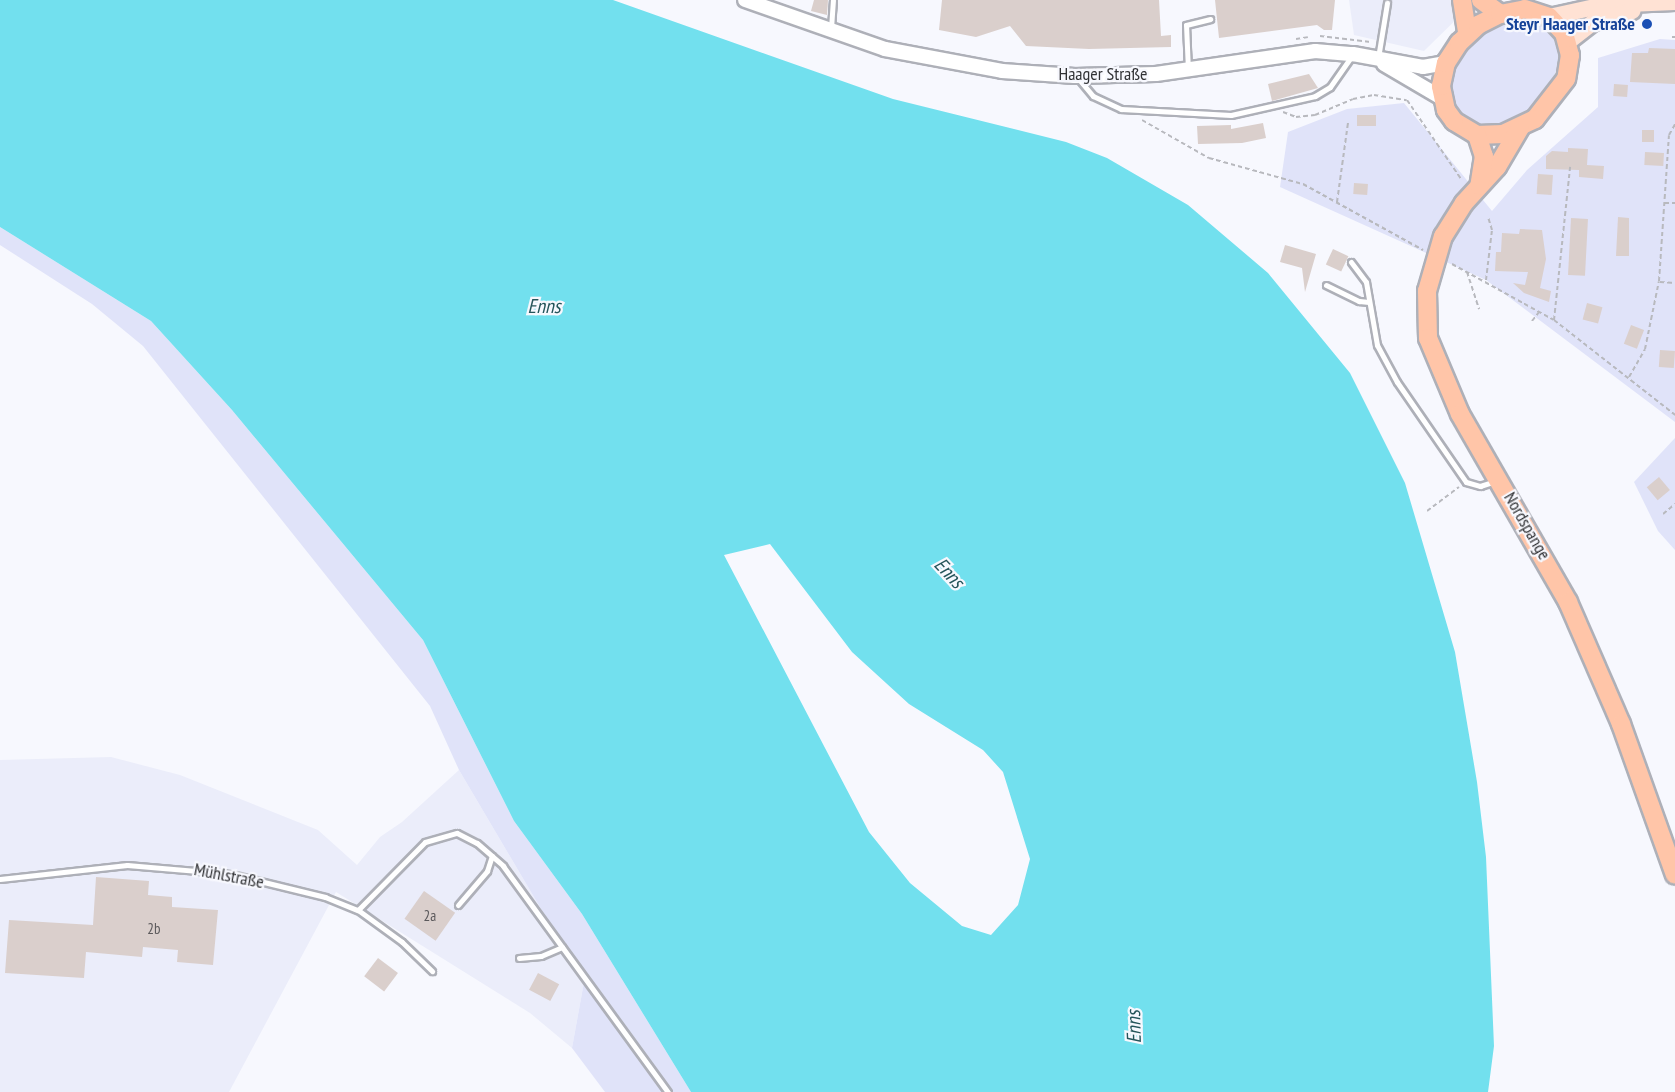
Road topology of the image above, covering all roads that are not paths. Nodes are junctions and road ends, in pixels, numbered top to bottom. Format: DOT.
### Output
graph roads {
  1 [pos="745,0"];
  2 [pos="833,0"];
  3 [pos="1462,0"];
  4 [pos="1481,0"];
  5 [pos="1655,1"];
  6 [pos="1675,2"];
  7 [pos="1387,3"];
  8 [pos="1500,14"];
  9 [pos="1549,17"];
  10 [pos="1210,19"];
  11 [pos="831,31"];
  12 [pos="1467,33"];
  13 [pos="1568,42"];
  14 [pos="1353,54"];
  15 [pos="1377,60"];
  16 [pos="1446,63"];
  17 [pos="1188,71"];
  18 [pos="1075,76"];
  19 [pos="1442,98"];
  20 [pos="1520,128"];
  21 [pos="1477,135"];
  22 [pos="1478,186"];
  23 [pos="1350,262"];
  24 [pos="1326,285"];
  25 [pos="1370,302"];
  26 [pos="1499,479"];
  27 [pos="492,856"];
  28 [pos="1675,875"];
  29 [pos="0,879"];
  30 [pos="458,905"];
  31 [pos="358,910"];
  32 [pos="562,946"];
  33 [pos="519,958"];
  34 [pos="432,971"];
  35 [pos="668,1092"];
  1 -- 11 [label="street, Haager Straße"];
  2 -- 11 [label="lane"];
  3 -- 12 [label="main road"];
  4 -- 8 [label="main road"];
  5 -- 6 [label="main road"];
  5 -- 9 [label="main road"];
  5 -- 13 [label="main road"];
  7 -- 15 [label="lane"];
  8 -- 9 [label="main road"];
  8 -- 12 [label="main road"];
  9 -- 13 [label="main road"];
  10 -- 17 [label="lane"];
  11 -- 18 [label="street, Haager Straße"];
  12 -- 16 [label="main road"];
  13 -- 20 [label="main road"];
  14 -- 15 [label="street, Haager Straße"];
  14 -- 17 [label="street, Haager Straße"];
  14 -- 18 [label="lane"];
  15 -- 16 [label="street, Haager Straße"];
  15 -- 19 [label="street, Haager Straße"];
  16 -- 19 [label="main road"];
  17 -- 18 [label="street, Haager Straße"];
  19 -- 21 [label="main road"];
  20 -- 21 [label="main road"];
  20 -- 22 [label="main road, Nordspange"];
  21 -- 22 [label="main road, Nordspange"];
  22 -- 26 [label="main road, Nordspange"];
  23 -- 25 [label="lane"];
  24 -- 25 [label="lane"];
  25 -- 26 [label="lane"];
  26 -- 28 [label="main road, Nordspange"];
  27 -- 30 [label="lane"];
  27 -- 31 [label="lane"];
  27 -- 32 [label="lane"];
  29 -- 31 [label="lane, Mühlstraße"];
  31 -- 34 [label="lane, Mühlstraße"];
  32 -- 33 [label="lane"];
  32 -- 35 [label="lane"];
}
